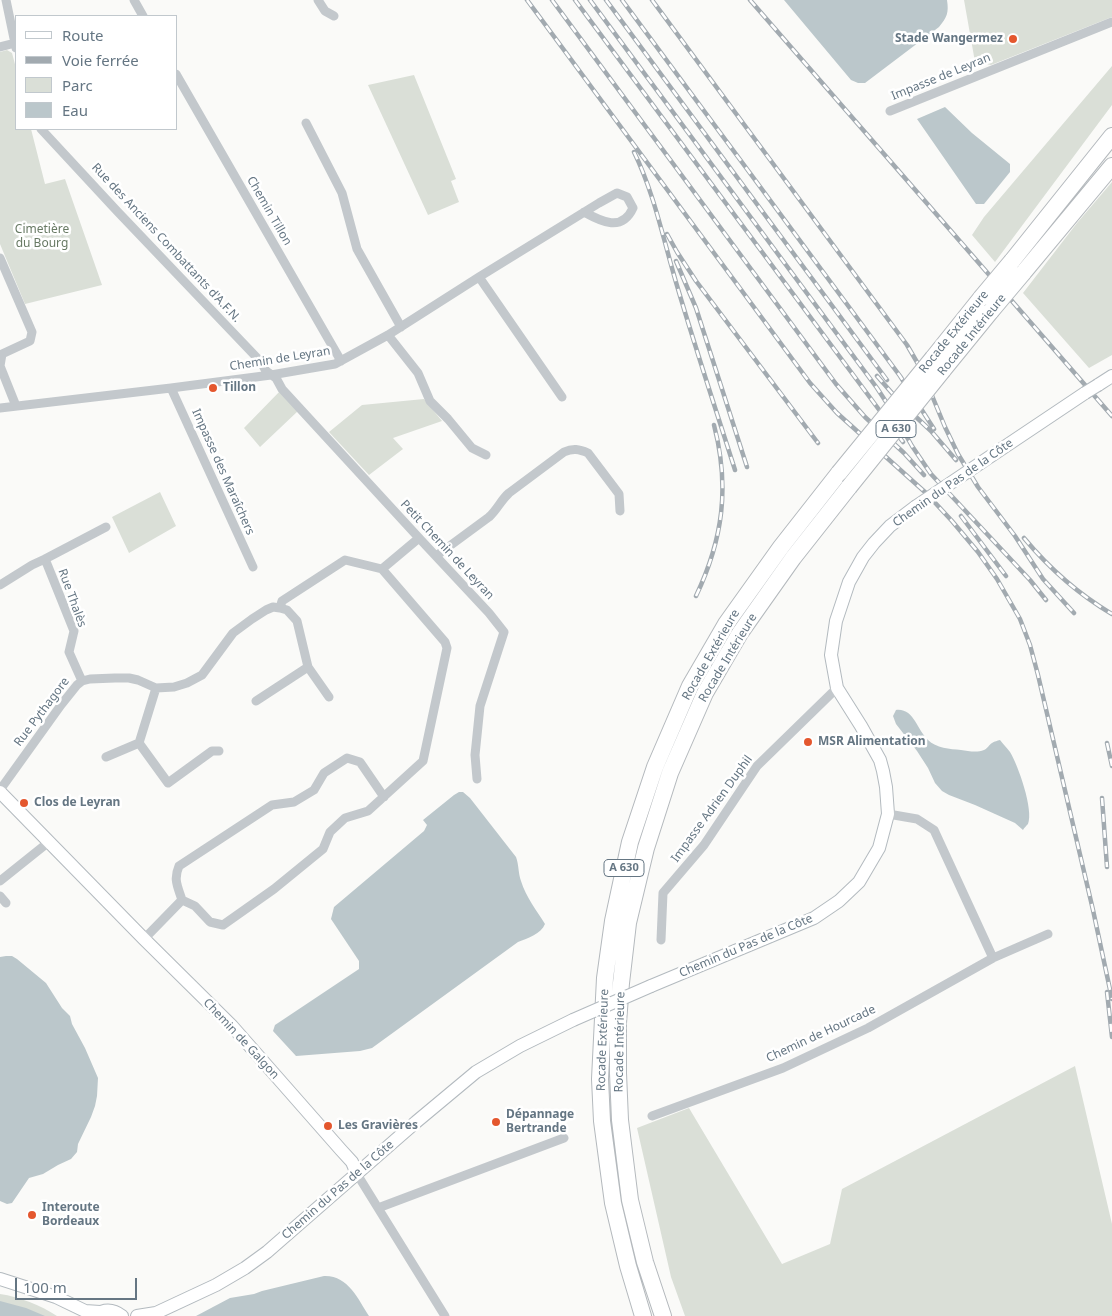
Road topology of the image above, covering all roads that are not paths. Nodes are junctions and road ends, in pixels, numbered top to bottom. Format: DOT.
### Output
graph roads {
  1 [pos="6,0"];
  2 [pos="134,0"];
  3 [pos="318,0"];
  4 [pos="142,15"];
  5 [pos="334,16"];
  6 [pos="1112,22"];
  7 [pos="15,41"];
  8 [pos="15,46"];
  9 [pos="0,47"];
  10 [pos="178,77"];
  11 [pos="890,111"];
  12 [pos="306,123"];
  13 [pos="42,130"];
  14 [pos="1112,136"];
  15 [pos="1112,166"];
  16 [pos="584,212"];
  17 [pos="0,258"];
  18 [pos="479,277"];
  19 [pos="401,327"];
  20 [pos="388,335"];
  21 [pos="341,361"];
  22 [pos="938,364"];
  23 [pos="271,375"];
  24 [pos="1112,376"];
  25 [pos="171,388"];
  26 [pos="562,397"];
  27 [pos="16,406"];
  28 [pos="0,408"];
  29 [pos="486,455"];
  30 [pos="620,511"];
  31 [pos="106,527"];
  32 [pos="419,538"];
  33 [pos="436,556"];
  34 [pos="45,559"];
  35 [pos="253,567"];
  36 [pos="382,569"];
  37 [pos="0,585"];
  38 [pos="280,608"];
  39 [pos="308,667"];
  40 [pos="82,681"];
  41 [pos="156,688"];
  42 [pos="837,688"];
  43 [pos="329,697"];
  44 [pos="256,701"];
  45 [pos="139,743"];
  46 [pos="220,751"];
  47 [pos="106,757"];
  48 [pos="477,778"];
  49 [pos="0,791"];
  50 [pos="384,797"];
  51 [pos="888,814"];
  52 [pos="50,841"];
  53 [pos="0,881"];
  54 [pos="0,896"];
  55 [pos="182,900"];
  56 [pos="6,903"];
  57 [pos="1048,934"];
  58 [pos="144,939"];
  59 [pos="661,940"];
  60 [pos="993,958"];
  61 [pos="652,1116"];
  62 [pos="564,1138"];
  63 [pos="357,1174"];
  64 [pos="378,1208"];
  65 [pos="0,1279"];
  66 [pos="43,1292"];
  67 [pos="97,1314"];
  68 [pos="153,1314"];
  69 [pos="76,1316"];
  70 [pos="123,1316"];
  71 [pos="137,1316"];
  72 [pos="445,1316"];
  73 [pos="643,1316"];
  74 [pos="662,1316"];
  1 -- 7 [label="street"];
  2 -- 4 [label="street"];
  3 -- 5 [label="street"];
  6 -- 11 [label="street, Impasse de Leyran"];
  8 -- 9 [label="street"];
  10 -- 21 [label="street, Chemin Tillon"];
  12 -- 19 [label="street"];
  13 -- 23 [label="street, Rue des Anciens Combattants d'A.F.N."];
  14 -- 22 [label="highway, Rocade Extérieure / A 630, bridge"];
  15 -- 22 [label="highway, Rocade Intérieure / A 630, bridge"];
  16 -- 16 [label="street, Chemin de Leyran"];
  16 -- 18 [label="street, Chemin de Leyran"];
  17 -- 27 [label="street"];
  18 -- 19 [label="street, Chemin de Leyran"];
  18 -- 26 [label="street"];
  19 -- 20 [label="street, Chemin de Leyran"];
  20 -- 21 [label="street, Chemin de Leyran"];
  20 -- 29 [label="street"];
  21 -- 23 [label="street, Chemin de Leyran"];
  22 -- 73 [label="highway, Rocade Extérieure / A 630, bridge"];
  22 -- 74 [label="highway, Rocade Intérieure / A 630, bridge"];
  23 -- 25 [label="street, Chemin de Leyran"];
  23 -- 32 [label="street, Petit Chemin de Leyran"];
  24 -- 42 [label="street, Chemin du Pas de la Côte, bridge"];
  25 -- 27 [label="street, Chemin de Leyran"];
  25 -- 35 [label="street, Impasse des Maraîchers"];
  27 -- 28 [label="street, Chemin de Leyran"];
  30 -- 33 [label="street"];
  31 -- 34 [label="street, Rue Thalès"];
  32 -- 33 [label="street, Petit Chemin de Leyran"];
  32 -- 36 [label="street"];
  33 -- 48 [label="street, Petit Chemin de Leyran"];
  34 -- 37 [label="street"];
  34 -- 40 [label="street, Rue Thalès"];
  36 -- 38 [label="street"];
  36 -- 50 [label="street"];
  38 -- 39 [label="street"];
  38 -- 41 [label="street, Rue Pythagore"];
  39 -- 43 [label="street"];
  39 -- 44 [label="street"];
  40 -- 41 [label="street, Rue Pythagore"];
  40 -- 49 [label="street, Rue Pythagore"];
  41 -- 45 [label="street"];
  42 -- 51 [label="street, Chemin du Pas de la Côte"];
  42 -- 59 [label="street, Impasse Adrien Duphil"];
  45 -- 46 [label="street"];
  45 -- 47 [label="street"];
  49 -- 52 [label="street, Chemin de Galgon"];
  50 -- 55 [label="street"];
  50 -- 55 [label="street"];
  51 -- 60 [label="street"];
  51 -- 63 [label="street, Chemin du Pas de la Côte, bridge"];
  52 -- 53 [label="street"];
  52 -- 58 [label="street, Chemin de Galgon"];
  54 -- 56 [label="street"];
  55 -- 58 [label="street"];
  57 -- 60 [label="street, Chemin de Hourcade"];
  58 -- 63 [label="street, Chemin de Galgon"];
  60 -- 61 [label="street, Chemin de Hourcade"];
  62 -- 64 [label="street"];
  63 -- 64 [label="street, Chemin de Galgon"];
  63 -- 68 [label="street, Chemin du Pas de la Côte"];
  64 -- 72 [label="street, Chemin de Galgon"];
  65 -- 66 [label="street"];
  66 -- 67 [label="street"];
  66 -- 69 [label="street"];
  67 -- 70 [label="street"];
  68 -- 71 [label="street, Chemin du Pas de la Côte"];
}
